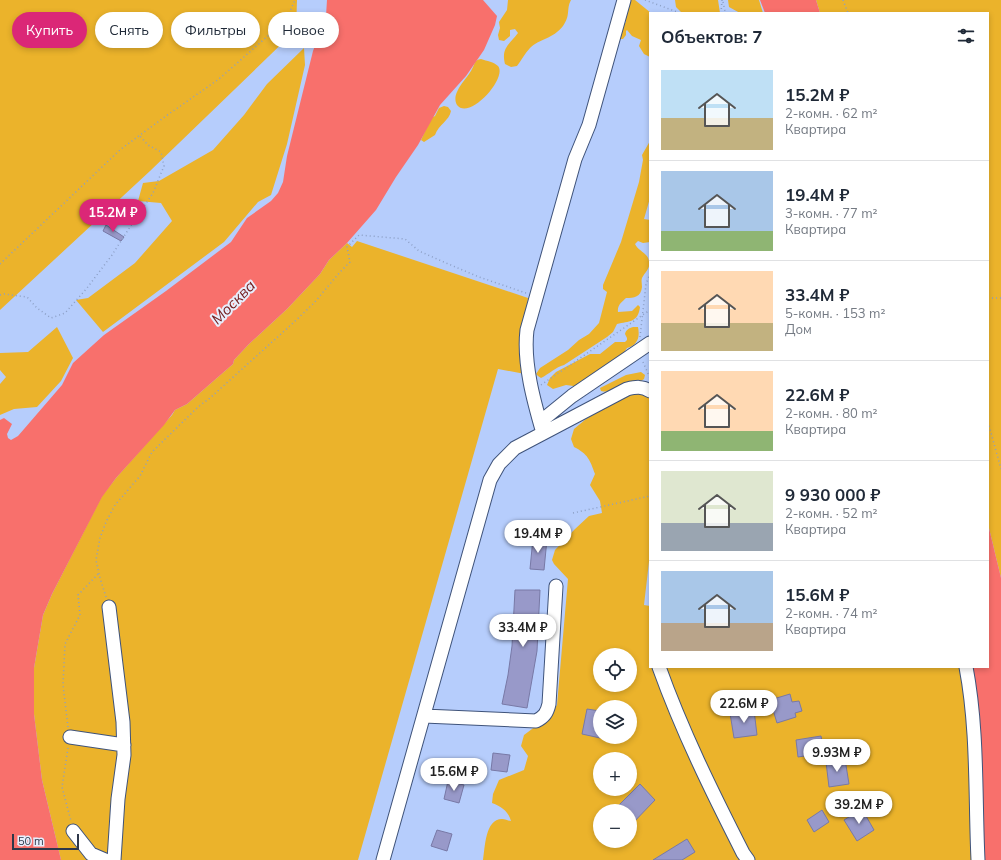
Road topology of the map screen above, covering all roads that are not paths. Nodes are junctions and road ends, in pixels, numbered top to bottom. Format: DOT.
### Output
graph roads {
  1 [pos="624,0"];
  2 [pos="649,344"];
  3 [pos="649,384"];
  4 [pos="542,427"];
  5 [pos="556,586"];
  6 [pos="109,607"];
  7 [pos="659,668"];
  8 [pos="966,668"];
  9 [pos="424,716"];
  10 [pos="70,737"];
  11 [pos="124,745"];
  12 [pos="73,831"];
  13 [pos="105,860"];
  14 [pos="114,860"];
  15 [pos="383,860"];
  16 [pos="748,860"];
  17 [pos="978,860"];
  1 -- 4 [label="street"];
  2 -- 4 [label="street"];
  3 -- 4 [label="street"];
  4 -- 9 [label="street"];
  5 -- 9 [label="street"];
  6 -- 11 [label="street"];
  7 -- 16 [label="street"];
  8 -- 17 [label="street"];
  9 -- 15 [label="street"];
  10 -- 11 [label="street"];
  11 -- 14 [label="street"];
  12 -- 13 [label="street"];
}
